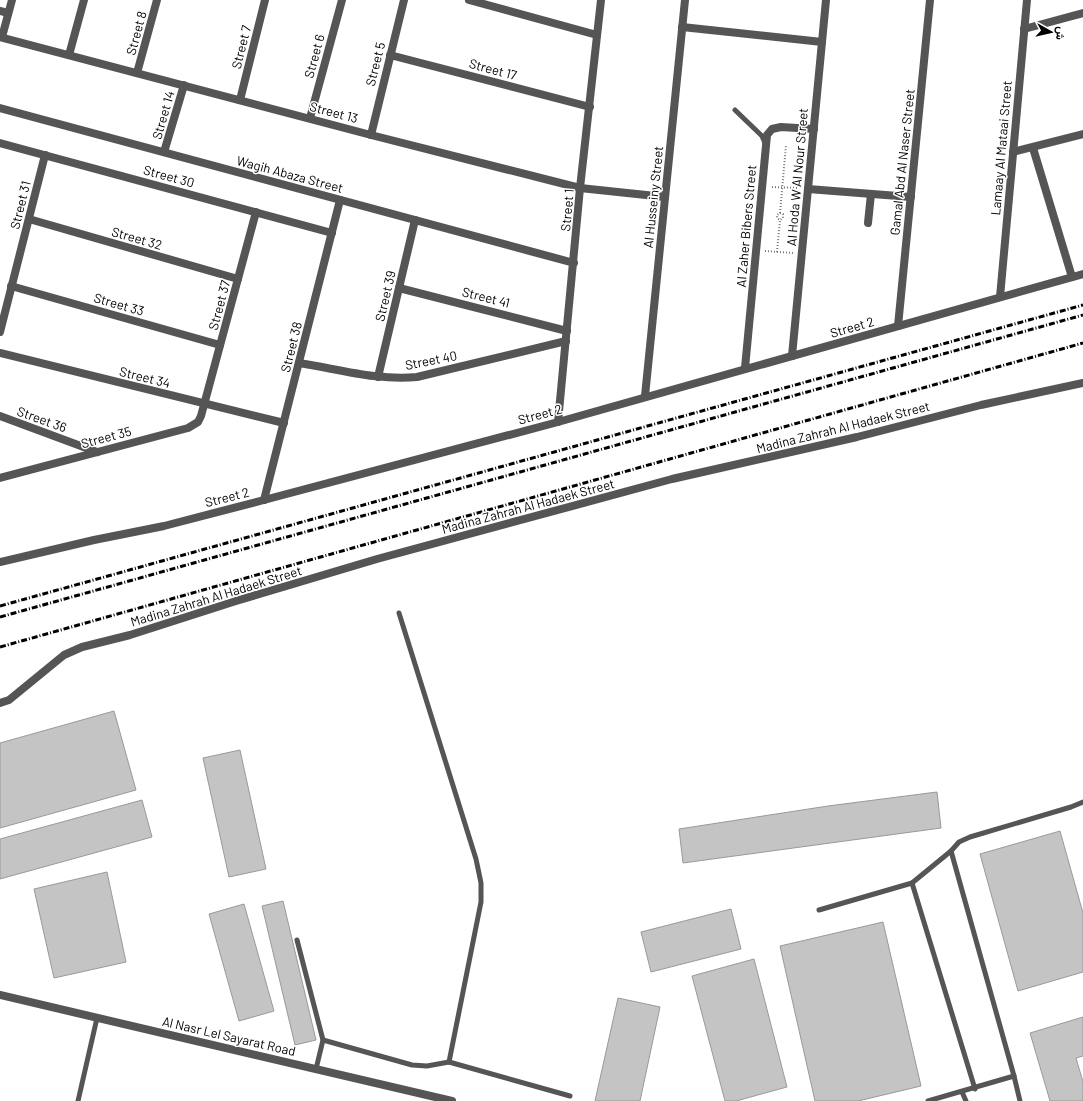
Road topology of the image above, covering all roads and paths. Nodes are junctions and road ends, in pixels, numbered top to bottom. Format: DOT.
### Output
graph roads {
  1 [pos="12,0"];
  2 [pos="84,0"];
  3 [pos="157,0"];
  4 [pos="265,0"];
  5 [pos="342,0"];
  6 [pos="404,0"];
  7 [pos="469,0"];
  8 [pos="601,0"];
  9 [pos="685,0"];
  10 [pos="826,0"];
  11 [pos="930,0"];
  12 [pos="1027,0"];
  13 [pos="487,2"];
  14 [pos="0,11"];
  15 [pos="8,13"];
  16 [pos="1083,13"];
  17 [pos="682,27"];
  18 [pos="1024,29"];
  19 [pos="597,35"];
  20 [pos="1,37"];
  21 [pos="822,42"];
  22 [pos="69,55"];
  23 [pos="390,55"];
  24 [pos="137,73"];
  25 [pos="184,85"];
  26 [pos="240,100"];
  27 [pos="590,107"];
  28 [pos="0,108"];
  29 [pos="735,110"];
  30 [pos="310,118"];
  31 [pos="814,129"];
  32 [pos="1083,134"];
  33 [pos="371,135"];
  34 [pos="0,143"];
  35 [pos="765,143"];
  36 [pos="786,145"];
  37 [pos="1032,148"];
  38 [pos="164,152"];
  39 [pos="1013,152"];
  40 [pos="45,155"];
  41 [pos="762,186"];
  42 [pos="782,187"];
  43 [pos="580,188"];
  44 [pos="808,189"];
  45 [pos="871,194"];
  46 [pos="665,197"];
  47 [pos="910,197"];
  48 [pos="340,200"];
  49 [pos="256,212"];
  50 [pos="780,213"];
  51 [pos="29,219"];
  52 [pos="415,220"];
  53 [pos="780,220"];
  54 [pos="868,223"];
  55 [pos="332,233"];
  56 [pos="756,250"];
  57 [pos="777,252"];
  58 [pos="802,253"];
  59 [pos="574,264"];
  60 [pos="1083,274"];
  61 [pos="1072,277"];
  62 [pos="238,279"];
  63 [pos="12,286"];
  64 [pos="399,288"];
  65 [pos="1000,297"];
  66 [pos="898,326"];
  67 [pos="567,330"];
  68 [pos="0,332"];
  69 [pos="566,342"];
  70 [pos="220,345"];
  71 [pos="0,353"];
  72 [pos="792,356"];
  73 [pos="299,363"];
  74 [pos="745,368"];
  75 [pos="378,377"];
  76 [pos="1083,383"];
  77 [pos="645,396"];
  78 [pos="204,404"];
  79 [pos="0,416"];
  80 [pos="558,422"];
  81 [pos="284,423"];
  82 [pos="97,452"];
  83 [pos="0,478"];
  84 [pos="264,500"];
  85 [pos="0,562"];
  86 [pos="399,613"];
  87 [pos="0,703"];
  88 [pos="1083,802"];
  89 [pos="951,851"];
  90 [pos="912,883"];
  91 [pos="819,910"];
  92 [pos="297,940"];
  93 [pos="0,995"];
  94 [pos="97,1018"];
  95 [pos="323,1040"];
  96 [pos="449,1062"];
  97 [pos="316,1069"];
  98 [pos="1014,1076"];
  99 [pos="975,1089"];
  100 [pos="962,1092"];
  101 [pos="570,1096"];
  102 [pos="78,1101"];
  103 [pos="452,1101"];
  104 [pos="928,1101"];
  105 [pos="966,1101"];
  106 [pos="1020,1101"];
  1 -- 15 [label="street"];
  2 -- 22 [label="street"];
  3 -- 24 [label="street, Street 8"];
  4 -- 26 [label="street, Street 7"];
  5 -- 30 [label="street, Street 6"];
  6 -- 23 [label="street, Street 5"];
  7 -- 13 [label="street"];
  8 -- 19 [label="street, Street 1"];
  9 -- 17 [label="street, Al Husseiny Street"];
  10 -- 21 [label="street, Al Hoda W Al Nour Street"];
  11 -- 47 [label="street, Gamal Abd Al Naser Street"];
  12 -- 18 [label="street, Lamaay Al Mataai Street"];
  13 -- 19 [label="street"];
  14 -- 15 [label="street"];
  15 -- 20 [label="street"];
  16 -- 18 [label="street"];
  17 -- 21 [label="street"];
  17 -- 46 [label="street, Al Husseiny Street"];
  18 -- 39 [label="street, Lamaay Al Mataai Street"];
  19 -- 27 [label="street, Street 1"];
  20 -- 22 [label="street, Street 13"];
  21 -- 31 [label="street, Al Hoda W Al Nour Street"];
  22 -- 24 [label="street, Street 13"];
  23 -- 27 [label="street, Street 17"];
  23 -- 33 [label="street, Street 5"];
  24 -- 25 [label="street, Street 13"];
  25 -- 26 [label="street, Street 13"];
  25 -- 38 [label="street, Street 14"];
  26 -- 30 [label="street, Street 13"];
  27 -- 43 [label="street, Street 1"];
  28 -- 38 [label="street, Wagih Abaza Street"];
  29 -- 35 [label="lane"];
  30 -- 33 [label="street, Street 13"];
  31 -- 35 [label="street"];
  31 -- 44 [label="street, Al Hoda W Al Nour Street"];
  32 -- 37 [label="street"];
  33 -- 43 [label="street, Street 13"];
  34 -- 40 [label="street, Street 30"];
  35 -- 41 [label="street, Al Zaher Bibers Street"];
  36 -- 42 [label="path"];
  37 -- 39 [label="street"];
  37 -- 61 [label="street"];
  38 -- 48 [label="street, Wagih Abaza Street"];
  39 -- 65 [label="street, Lamaay Al Mataai Street"];
  40 -- 49 [label="street, Street 30"];
  40 -- 51 [label="street, Street 31"];
  41 -- 42 [label="path"];
  41 -- 56 [label="street, Al Zaher Bibers Street"];
  42 -- 44 [label="path"];
  42 -- 50 [label="path"];
  43 -- 46 [label="street, Street 13"];
  43 -- 59 [label="street, Street 1"];
  44 -- 45 [label="street"];
  44 -- 58 [label="street, Al Hoda W Al Nour Street"];
  45 -- 47 [label="street"];
  45 -- 54 [label="street"];
  46 -- 77 [label="street, Al Husseiny Street"];
  47 -- 66 [label="street, Gamal Abd Al Naser Street"];
  48 -- 52 [label="street, Wagih Abaza Street"];
  48 -- 55 [label="street, Street 38"];
  49 -- 55 [label="street, Street 30"];
  49 -- 62 [label="street, Street 37"];
  50 -- 53 [label="path"];
  50 -- 53 [label="path"];
  51 -- 62 [label="street, Street 32"];
  51 -- 63 [label="street, Street 31"];
  52 -- 59 [label="street, Wagih Abaza Street"];
  52 -- 64 [label="street, Street 39"];
  53 -- 57 [label="path"];
  55 -- 73 [label="street, Street 38"];
  56 -- 57 [label="path"];
  56 -- 74 [label="street, Al Zaher Bibers Street"];
  57 -- 58 [label="path"];
  58 -- 72 [label="street, Al Hoda W Al Nour Street"];
  59 -- 67 [label="street, Street 1"];
  60 -- 61 [label="street, Street 2"];
  61 -- 65 [label="street, Street 2"];
  62 -- 70 [label="street, Street 37"];
  63 -- 68 [label="street, Street 31"];
  63 -- 70 [label="street, Street 33"];
  64 -- 67 [label="street, Street 41"];
  64 -- 75 [label="street, Street 39"];
  65 -- 66 [label="street, Street 2"];
  66 -- 72 [label="street, Street 2"];
  67 -- 69 [label="street, Street 1"];
  69 -- 75 [label="street, Street 40"];
  69 -- 80 [label="street, Street 1"];
  70 -- 78 [label="street, Street 37"];
  71 -- 78 [label="street, Street 34"];
  72 -- 74 [label="street, Street 2"];
  73 -- 75 [label="street, Street 40"];
  73 -- 81 [label="street, Street 38"];
  74 -- 77 [label="street, Street 2"];
  76 -- 87 [label="street, Madina Zahrah Al Hadaek Street"];
  77 -- 80 [label="street, Street 2"];
  78 -- 81 [label="street, Street 34"];
  78 -- 82 [label="street, Street 35"];
  79 -- 82 [label="street, Street 36"];
  80 -- 84 [label="street, Street 2"];
  81 -- 84 [label="street, Street 38"];
  82 -- 83 [label="street, Street 35"];
  84 -- 85 [label="street, Street 2"];
  86 -- 96 [label="lane"];
  88 -- 89 [label="lane"];
  89 -- 90 [label="lane"];
  89 -- 98 [label="lane"];
  90 -- 91 [label="lane"];
  90 -- 99 [label="lane"];
  92 -- 95 [label="lane"];
  93 -- 94 [label="street, Al Nasr Lel Sayarat Road"];
  94 -- 97 [label="street, Al Nasr Lel Sayarat Road"];
  94 -- 102 [label="lane"];
  95 -- 96 [label="lane"];
  95 -- 97 [label="lane"];
  96 -- 101 [label="lane"];
  97 -- 103 [label="street, Al Nasr Lel Sayarat Road"];
  98 -- 99 [label="lane"];
  98 -- 106 [label="lane"];
  99 -- 100 [label="lane"];
  100 -- 104 [label="lane"];
  100 -- 105 [label="lane"];
}
